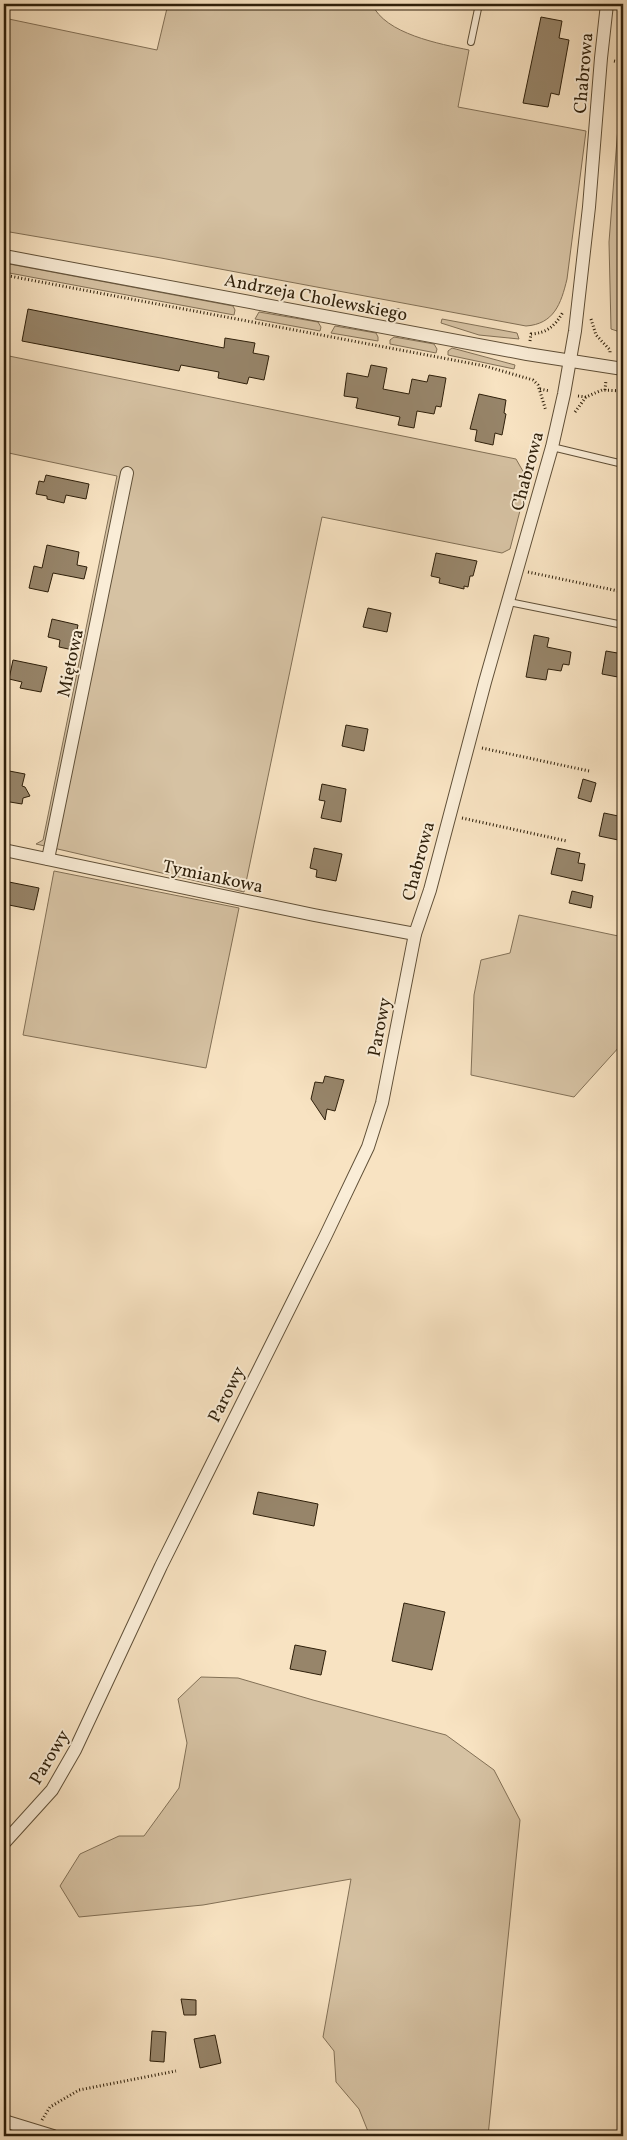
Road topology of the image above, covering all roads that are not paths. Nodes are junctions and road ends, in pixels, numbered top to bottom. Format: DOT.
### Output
graph roads {
  1 [pos="479,4"];
  2 [pos="606,4"];
  3 [pos="470,42"];
  4 [pos="4,256"];
  5 [pos="570,361"];
  6 [pos="623,369"];
  7 [pos="552,447"];
  8 [pos="623,464"];
  9 [pos="127,473"];
  10 [pos="509,602"];
  11 [pos="623,625"];
  12 [pos="4,850"];
  13 [pos="48,859"];
  14 [pos="415,934"];
  15 [pos="4,1843"];
  16 [pos="4,2121"];
  17 [pos="53,2136"];
  1 -- 3 [label="lane"];
  2 -- 5 [label="street, Chabrowa"];
  4 -- 5 [label="street, Andrzeja Cholewskiego"];
  5 -- 6 [label="street, Andrzeja Cholewskiego"];
  5 -- 7 [label="street, Chabrowa"];
  7 -- 8 [label="lane"];
  7 -- 10 [label="street, Chabrowa"];
  9 -- 13 [label="street, Miętowa"];
  10 -- 11 [label="lane"];
  10 -- 14 [label="street, Chabrowa"];
  12 -- 13 [label="street, Tymiankowa"];
  13 -- 14 [label="street, Tymiankowa"];
  14 -- 15 [label="street, Parowy"];
  16 -- 17 [label="street"];
}
